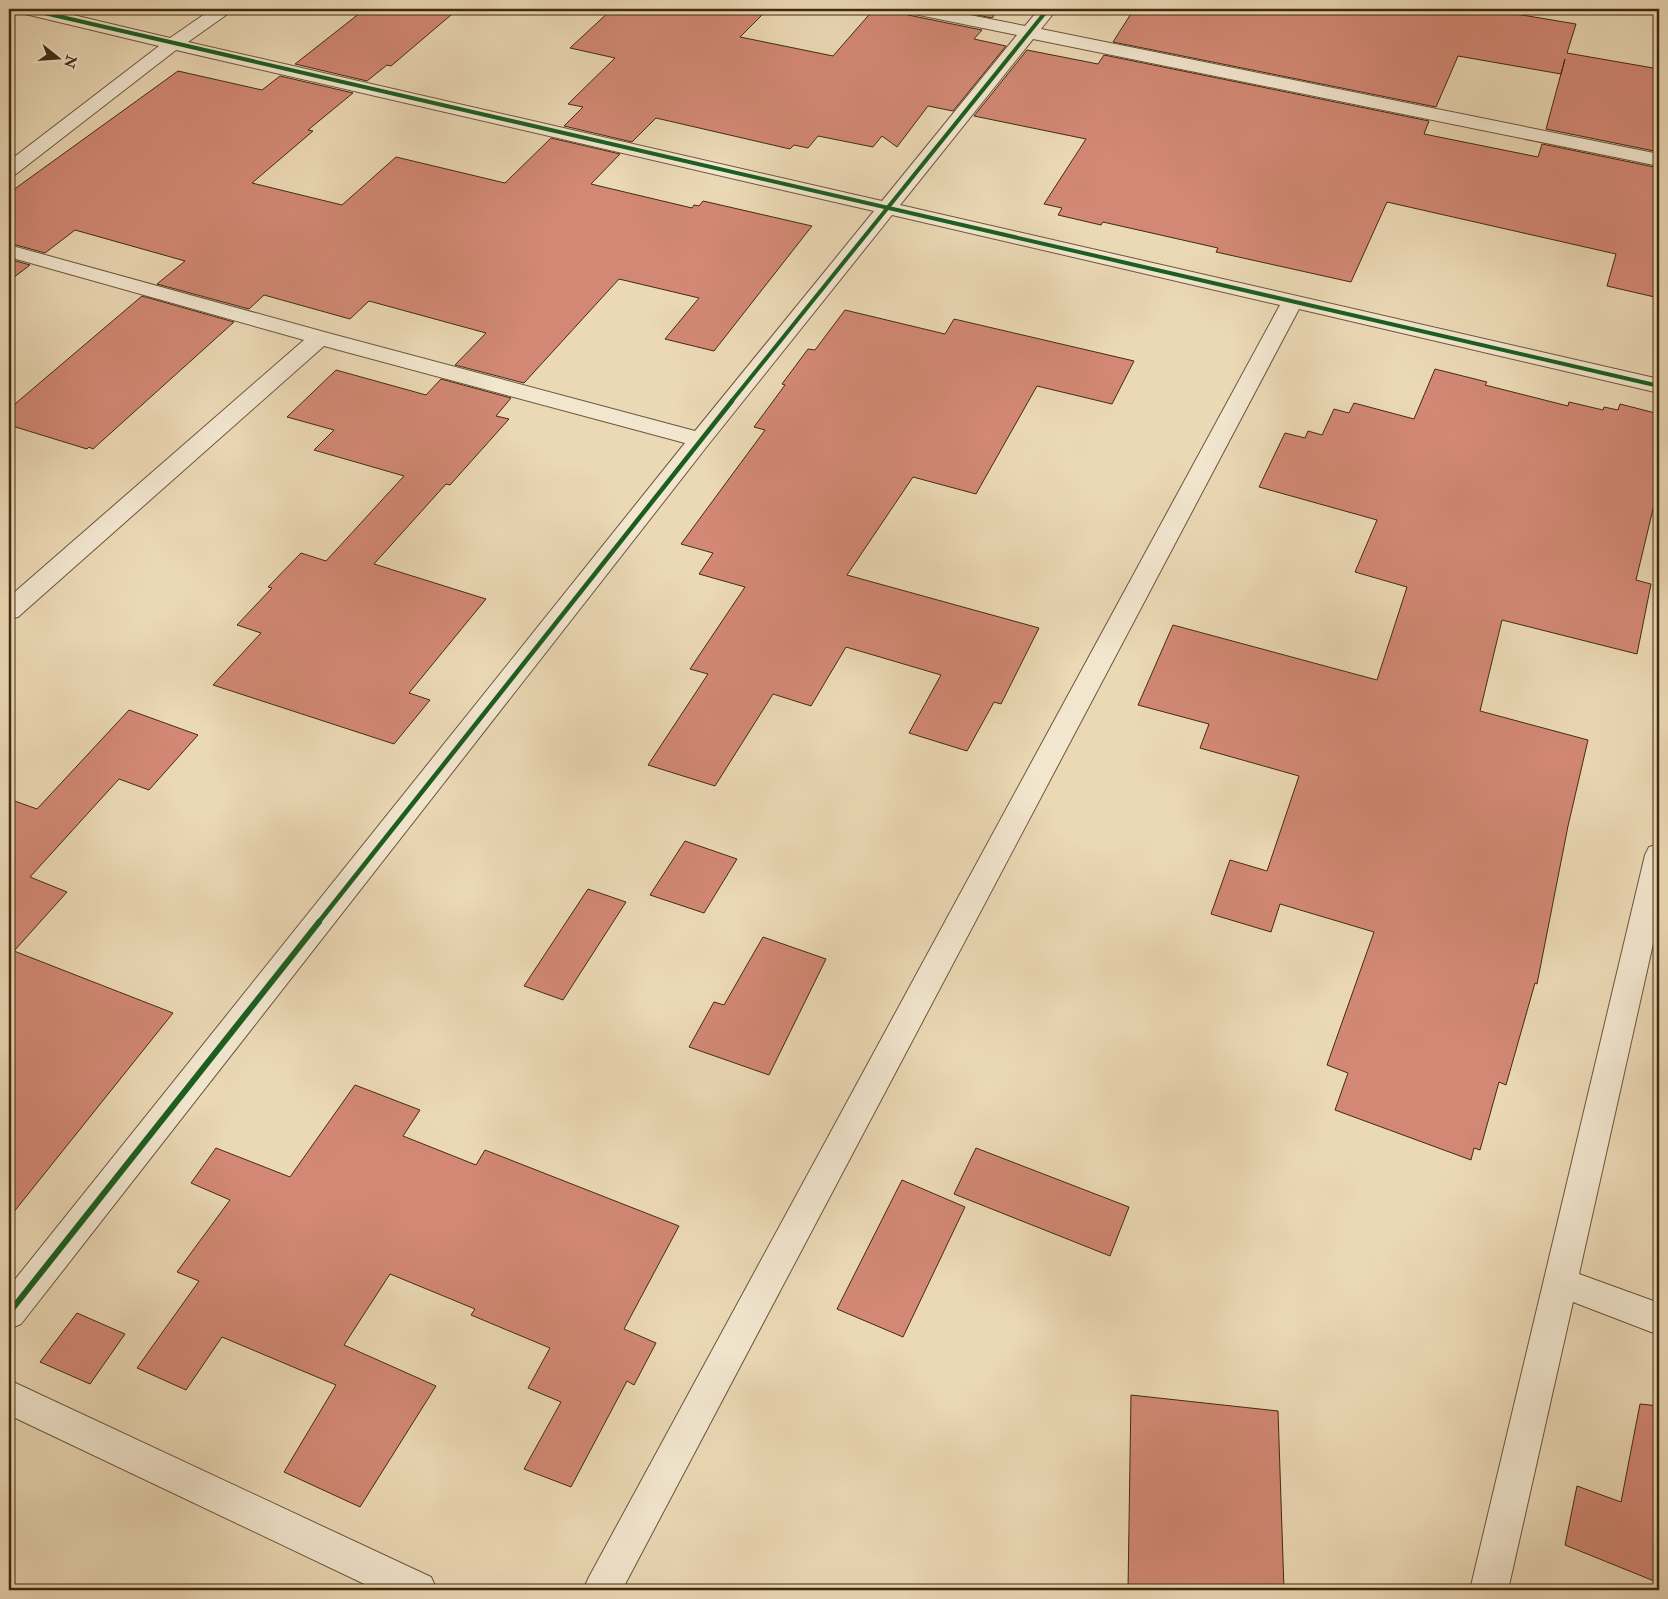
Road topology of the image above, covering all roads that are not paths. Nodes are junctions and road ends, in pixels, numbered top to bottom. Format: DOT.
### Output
graph roads {
  1 [pos="28,9"];
  2 [pos="223,9"];
  3 [pos="914,9"];
  4 [pos="1048,9"];
  5 [pos="1027,33"];
  6 [pos="173,44"];
  7 [pos="1659,160"];
  8 [pos="9,170"];
  9 [pos="887,209"];
  10 [pos="9,251"];
  11 [pos="1293,300"];
  12 [pos="320,338"];
  13 [pos="1659,386"];
  14 [pos="700,440"];
  15 [pos="9,611"];
  16 [pos="1659,855"];
  17 [pos="1560,1282"];
  18 [pos="9,1313"];
  19 [pos="1659,1319"];
  20 [pos="9,1397"];
  21 [pos="418,1590"];
  22 [pos="602,1590"];
  23 [pos="1489,1590"];
  1 -- 6 [label="street"];
  2 -- 6 [label="street"];
  3 -- 5 [label="street"];
  4 -- 5 [label="street"];
  5 -- 7 [label="street"];
  5 -- 9 [label="street"];
  6 -- 8 [label="street"];
  6 -- 9 [label="street"];
  9 -- 11 [label="street"];
  9 -- 14 [label="street"];
  10 -- 12 [label="street"];
  11 -- 13 [label="street"];
  11 -- 22 [label="street"];
  12 -- 14 [label="street"];
  12 -- 15 [label="street"];
  14 -- 18 [label="street"];
  16 -- 17 [label="street"];
  17 -- 19 [label="street"];
  17 -- 23 [label="street"];
  20 -- 21 [label="street"];
}
